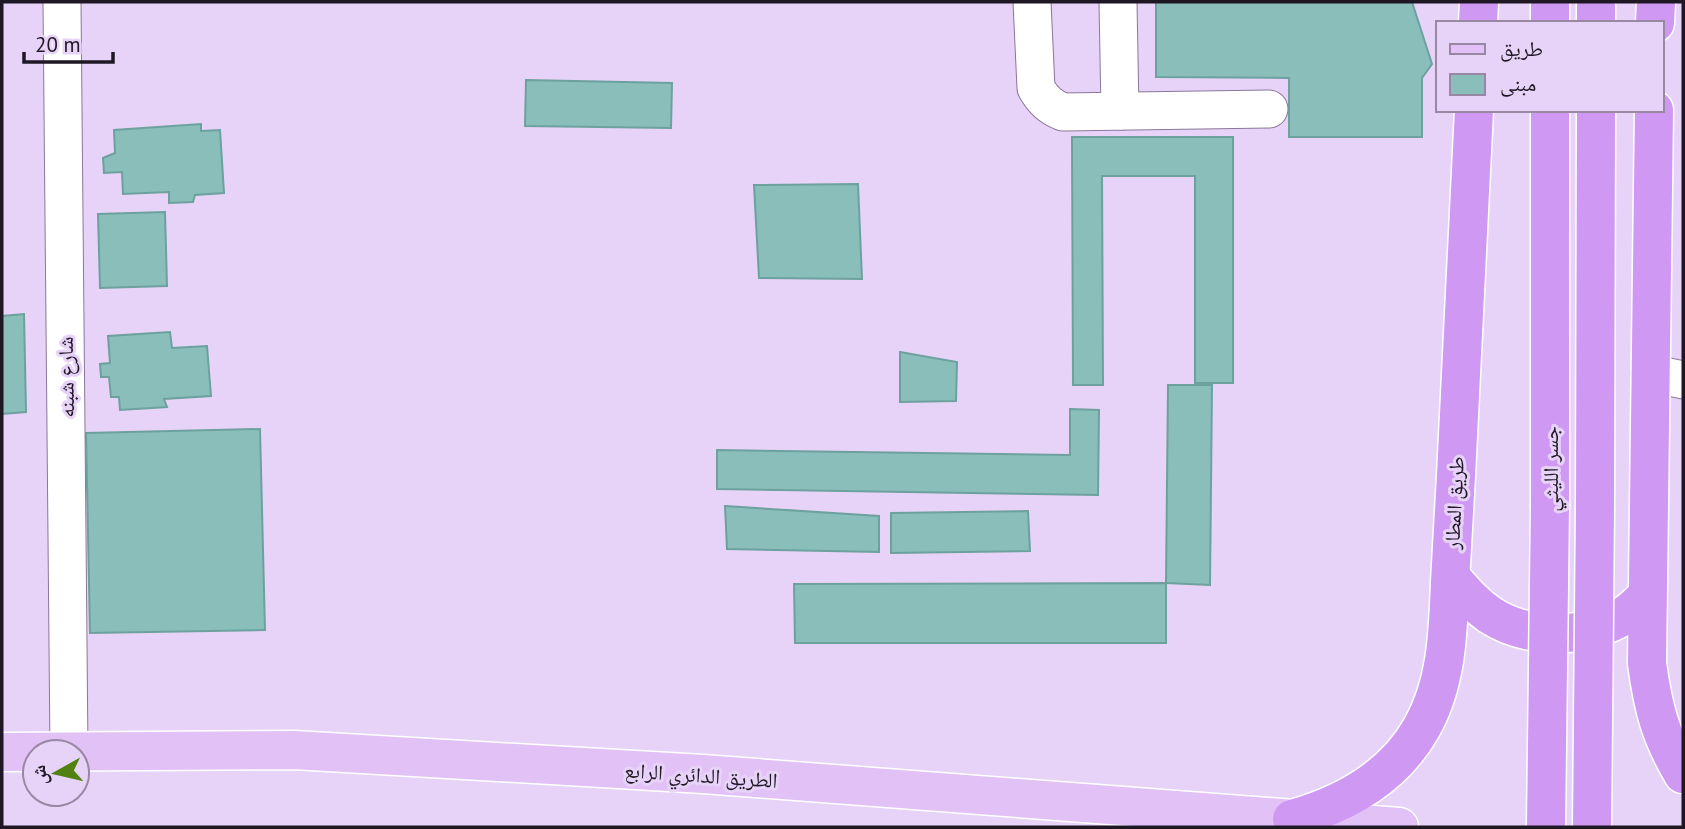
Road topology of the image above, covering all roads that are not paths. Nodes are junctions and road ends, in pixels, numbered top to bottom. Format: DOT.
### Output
graph roads {
  1 [pos="62,2"];
  2 [pos="1032,2"];
  3 [pos="1118,2"];
  4 [pos="1479,2"];
  5 [pos="1550,2"];
  6 [pos="1596,2"];
  7 [pos="1656,2"];
  8 [pos="1478,21"];
  9 [pos="1550,21"];
  10 [pos="1596,21"];
  11 [pos="1656,21"];
  12 [pos="1269,109"];
  13 [pos="1120,111"];
  14 [pos="1474,112"];
  15 [pos="1550,112"];
  16 [pos="1596,112"];
  17 [pos="1654,112"];
  18 [pos="1667,376"];
  19 [pos="1451,577"];
  20 [pos="1646,597"];
  21 [pos="69,738"];
  22 [pos="91,751"];
  23 [pos="2,752"];
  24 [pos="21,752"];
  25 [pos="1683,775"];
  26 [pos="1292,819"];
  27 [pos="1399,827"];
  28 [pos="1546,827"];
  29 [pos="1592,827"];
  1 -- 21 [label="street, شارع شبنه"];
  2 -- 13 [label="street"];
  3 -- 13 [label="street"];
  4 -- 8 [label="highway"];
  5 -- 9 [label="highway"];
  6 -- 10 [label="highway"];
  7 -- 11 [label="highway"];
  12 -- 13 [label="street"];
  14 -- 19 [label="highway, طريق المطار"];
  15 -- 28 [label="highway, جسر الليثي, bridge"];
  16 -- 29 [label="highway, bridge"];
  17 -- 18 [label="highway"];
  18 -- 20 [label="highway"];
  19 -- 20 [label="highway"];
  19 -- 26 [label="highway, طريق المطار"];
  20 -- 25 [label="highway"];
  22 -- 26 [label="main road, الطريق الدائري الرابع"];
  23 -- 24 [label="main road, الطريق الدائري الرابع"];
  26 -- 27 [label="main road, الطريق الدائري الرابع"];
}
